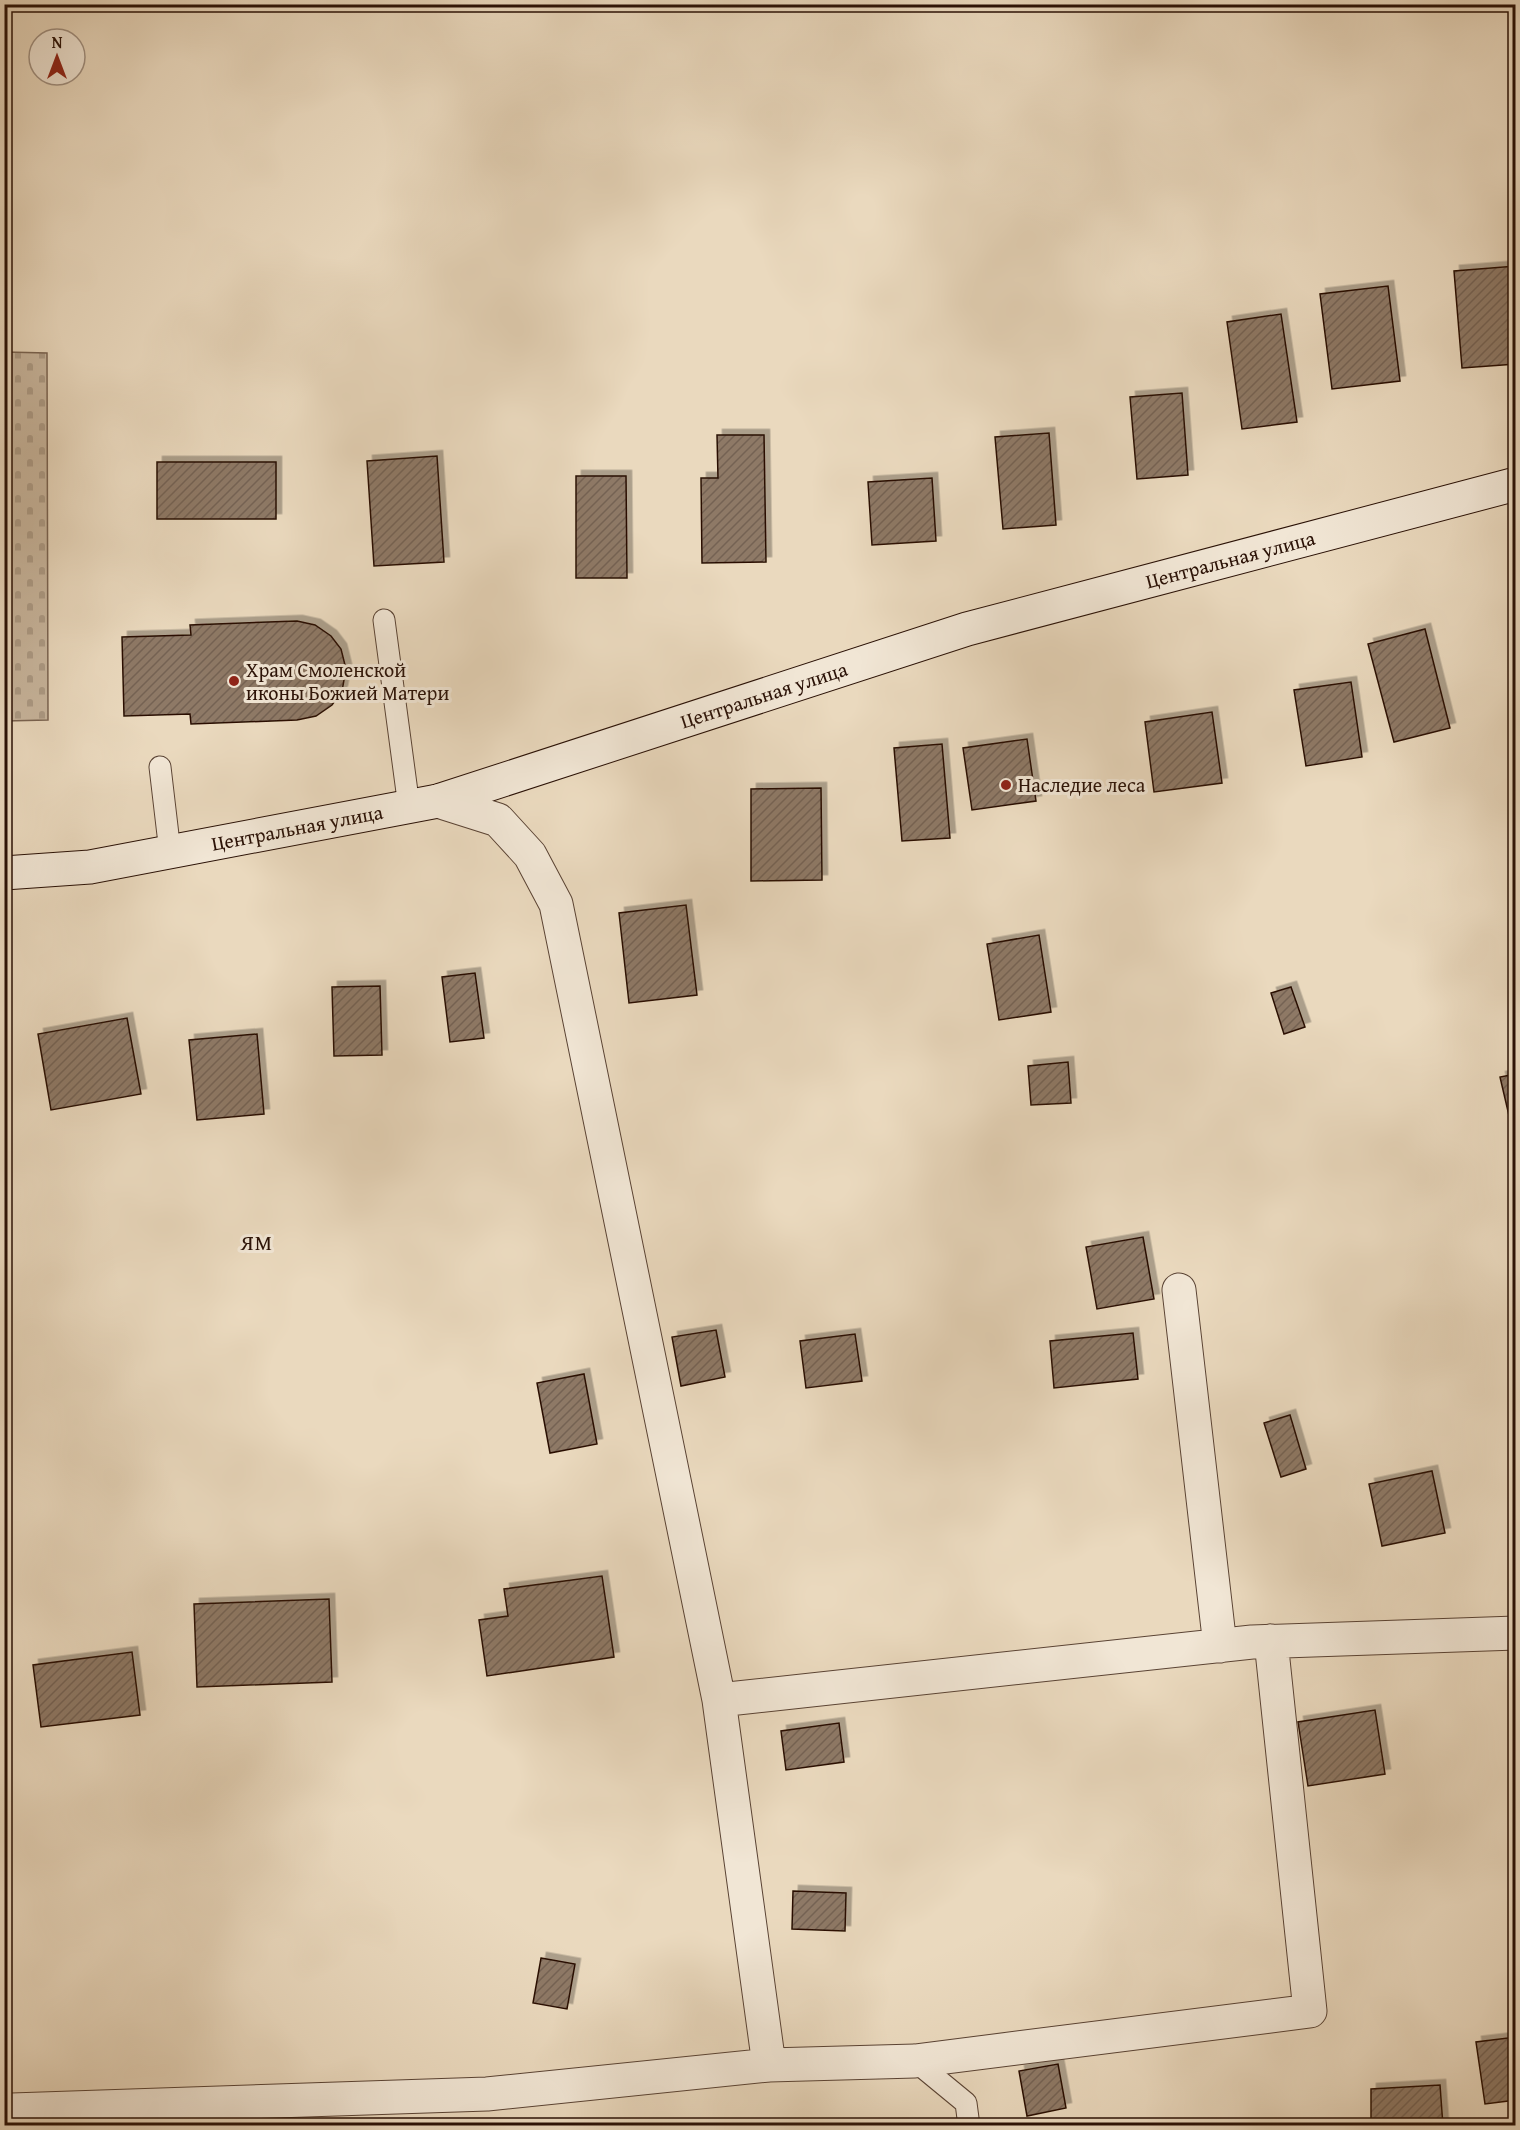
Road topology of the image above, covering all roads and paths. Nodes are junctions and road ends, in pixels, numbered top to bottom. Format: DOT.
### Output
graph roads {
  1 [pos="1515,484"];
  2 [pos="384,620"];
  3 [pos="160,767"];
  4 [pos="424,804"];
  5 [pos="170,852"];
  6 [pos="4,873"];
  7 [pos="1179,1290"];
  8 [pos="1515,1633"];
  9 [pos="1271,1641"];
  10 [pos="1220,1646"];
  11 [pos="719,1700"];
  12 [pos="915,2061"];
  13 [pos="769,2065"];
  14 [pos="4,2115"];
  15 [pos="969,2126"];
  1 -- 4 [label="street, Центральная улица"];
  2 -- 4 [label="lane"];
  3 -- 5 [label="lane"];
  4 -- 5 [label="street, Центральная улица"];
  4 -- 11 [label="street"];
  5 -- 6 [label="street, Центральная улица"];
  7 -- 10 [label="street"];
  8 -- 9 [label="street"];
  9 -- 10 [label="street"];
  9 -- 12 [label="street"];
  10 -- 11 [label="street"];
  11 -- 13 [label="street"];
  12 -- 13 [label="street"];
  12 -- 15 [label="lane"];
  13 -- 14 [label="street"];
}
